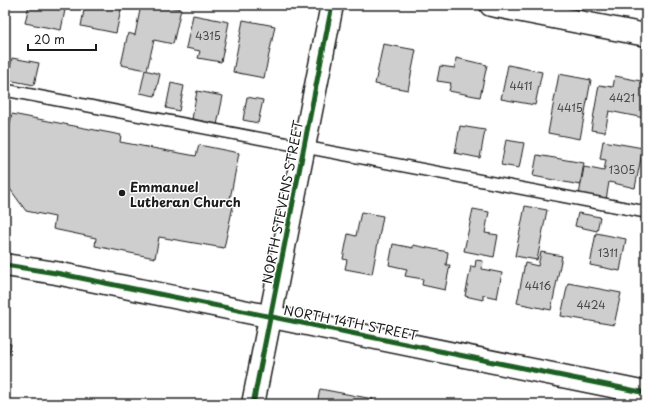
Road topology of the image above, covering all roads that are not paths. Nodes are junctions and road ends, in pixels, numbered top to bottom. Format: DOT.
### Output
graph roads {
  1 [pos="332,5"];
  2 [pos="491,5"];
  3 [pos="646,35"];
  4 [pos="5,90"];
  5 [pos="304,147"];
  6 [pos="646,212"];
  7 [pos="5,265"];
  8 [pos="270,317"];
  9 [pos="646,393"];
  10 [pos="253,404"];
  1 -- 5 [label="street, NORTH STEVENS STREET"];
  2 -- 3 [label="street"];
  4 -- 5 [label="lane"];
  5 -- 6 [label="lane"];
  5 -- 8 [label="street, NORTH STEVENS STREET"];
  7 -- 8 [label="street, NORTH 14TH STREET"];
  8 -- 9 [label="street, NORTH 14TH STREET"];
  8 -- 10 [label="street, NORTH STEVENS STREET"];
}
